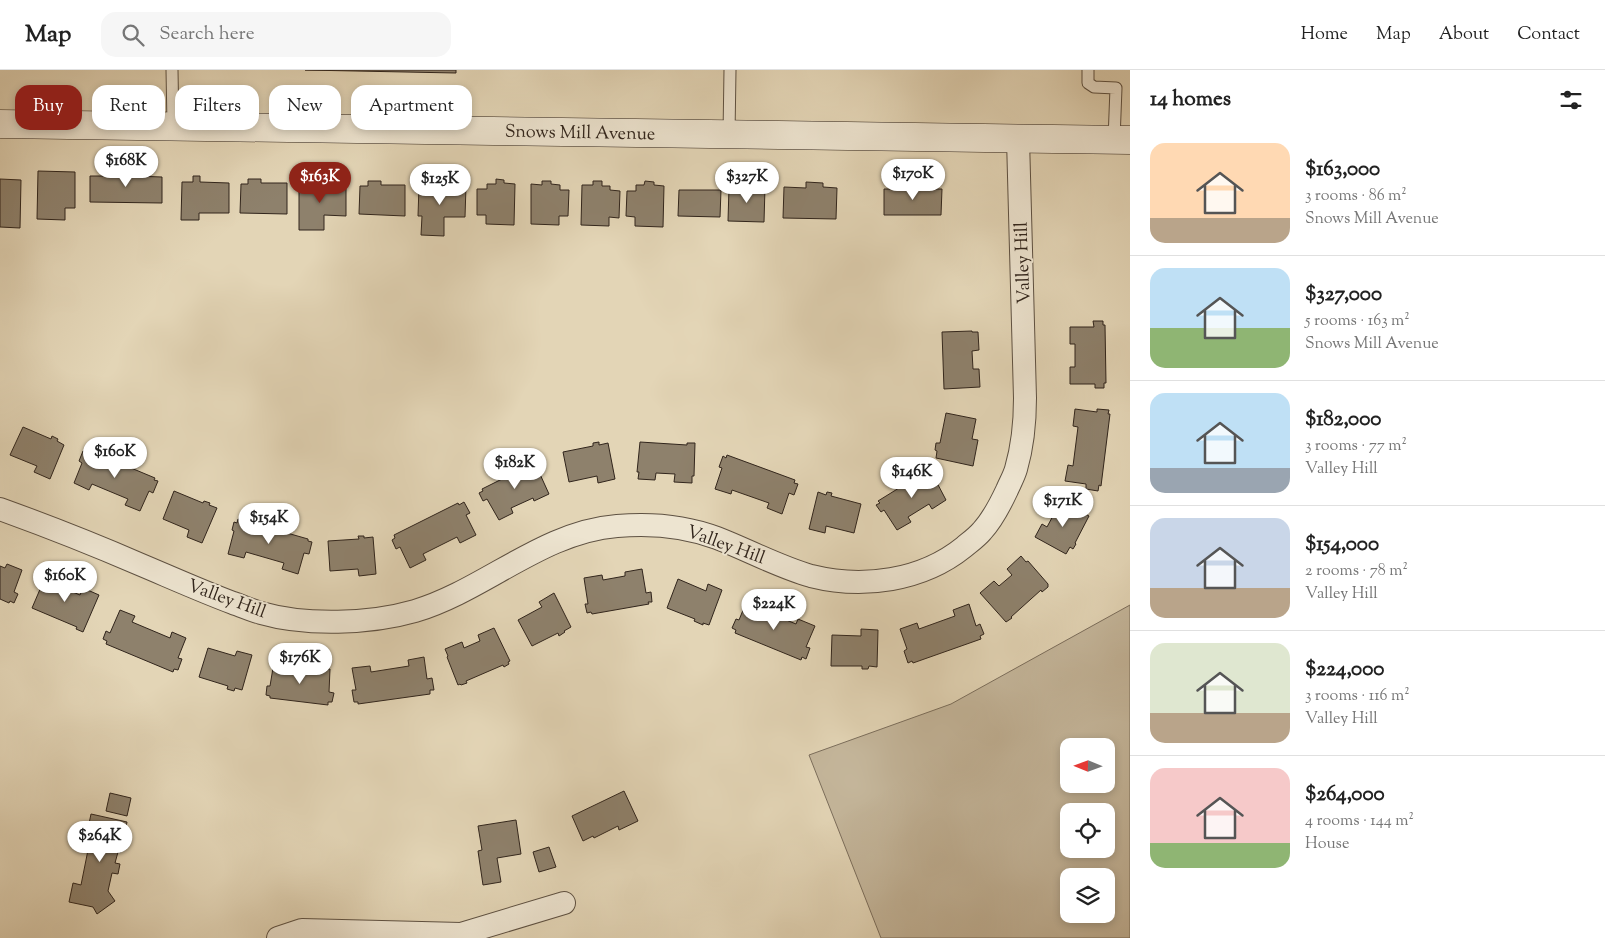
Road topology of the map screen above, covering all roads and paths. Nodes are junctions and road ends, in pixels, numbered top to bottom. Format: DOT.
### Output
graph roads {
  1 [pos="172,70"];
  2 [pos="730,70"];
  3 [pos="1088,70"];
  4 [pos="0,124"];
  5 [pos="173,126"];
  6 [pos="728,135"];
  7 [pos="1018,139"];
  8 [pos="1122,140"];
  9 [pos="0,509"];
  10 [pos="564,903"];
  11 [pos="278,938"];
  1 -- 5 [label="lane"];
  2 -- 6 [label="lane"];
  3 -- 8 [label="lane"];
  4 -- 5 [label="main road, Snows Mill Avenue"];
  5 -- 6 [label="main road, Snows Mill Avenue"];
  6 -- 7 [label="main road, Snows Mill Avenue"];
  7 -- 8 [label="main road, Snows Mill Avenue"];
  7 -- 9 [label="street, Valley Hill"];
  10 -- 11 [label="street"];
}
